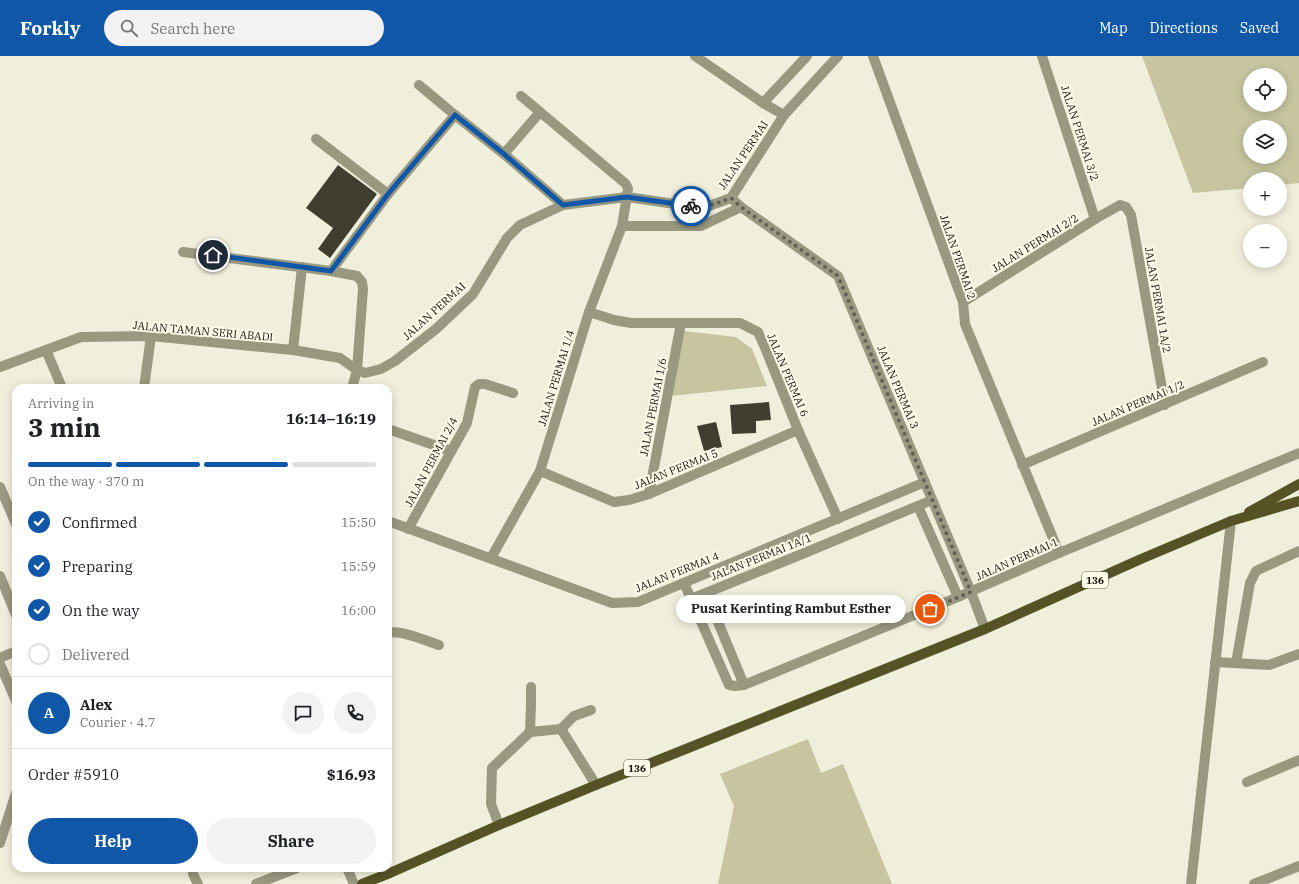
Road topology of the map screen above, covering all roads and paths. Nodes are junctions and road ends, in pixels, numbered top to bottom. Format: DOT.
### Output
graph roads {
  1 [pos="695,56"];
  2 [pos="807,56"];
  3 [pos="838,56"];
  4 [pos="873,56"];
  5 [pos="1042,56"];
  6 [pos="419,84"];
  7 [pos="521,96"];
  8 [pos="763,103"];
  9 [pos="540,112"];
  10 [pos="455,115"];
  11 [pos="784,115"];
  12 [pos="316,139"];
  13 [pos="504,154"];
  14 [pos="388,194"];
  15 [pos="627,197"];
  16 [pos="731,198"];
  17 [pos="563,205"];
  18 [pos="1120,205"];
  19 [pos="741,207"];
  20 [pos="1095,219"];
  21 [pos="622,226"];
  22 [pos="183,252"];
  23 [pos="302,267"];
  24 [pos="331,271"];
  25 [pos="963,302"];
  26 [pos="589,312"];
  27 [pos="681,323"];
  28 [pos="151,336"];
  29 [pos="46,350"];
  30 [pos="293,350"];
  31 [pos="1262,362"];
  32 [pos="0,367"];
  33 [pos="357,370"];
  34 [pos="60,384"];
  35 [pos="145,384"];
  36 [pos="353,384"];
  37 [pos="513,393"];
  38 [pos="1164,405"];
  39 [pos="392,430"];
  40 [pos="798,430"];
  41 [pos="451,452"];
  42 [pos="1299,453"];
  43 [pos="1022,465"];
  44 [pos="540,470"];
  45 [pos="925,482"];
  46 [pos="1299,484"];
  47 [pos="0,487"];
  48 [pos="649,494"];
  49 [pos="932,500"];
  50 [pos="1299,501"];
  51 [pos="918,506"];
  52 [pos="12,515"];
  53 [pos="838,519"];
  54 [pos="1231,521"];
  55 [pos="392,523"];
  56 [pos="408,529"];
  57 [pos="1299,551"];
  58 [pos="1059,553"];
  59 [pos="491,558"];
  60 [pos="0,576"];
  61 [pos="684,583"];
  62 [pos="971,592"];
  63 [pos="706,593"];
  64 [pos="958,597"];
  65 [pos="691,599"];
  66 [pos="12,605"];
  67 [pos="985,629"];
  68 [pos="392,632"];
  69 [pos="439,644"];
  70 [pos="12,653"];
  71 [pos="1299,654"];
  72 [pos="0,658"];
  73 [pos="1215,662"];
  74 [pos="1236,663"];
  75 [pos="0,664"];
  76 [pos="744,685"];
  77 [pos="531,687"];
  78 [pos="12,692"];
  79 [pos="591,710"];
  80 [pos="561,729"];
  81 [pos="530,732"];
  82 [pos="1299,760"];
  83 [pos="1247,782"];
  84 [pos="596,785"];
  85 [pos="12,805"];
  86 [pos="498,825"];
  87 [pos="0,843"];
  88 [pos="1299,866"];
  89 [pos="193,872"];
  90 [pos="287,872"];
  91 [pos="349,872"];
  92 [pos="1188,883"];
  93 [pos="198,884"];
  94 [pos="256,884"];
  95 [pos="354,884"];
  96 [pos="362,884"];
  97 [pos="1254,884"];
  1 -- 8 [label="street"];
  2 -- 8 [label="street"];
  3 -- 11 [label="street, JALAN PERMAI"];
  4 -- 25 [label="street, JALAN PERMAI 2"];
  5 -- 20 [label="street, JALAN PERMAI 3/2"];
  6 -- 10 [label="street"];
  7 -- 9 [label="street"];
  8 -- 11 [label="street"];
  9 -- 13 [label="street"];
  9 -- 15 [label="street"];
  10 -- 13 [label="street"];
  10 -- 14 [label="street"];
  11 -- 16 [label="street, JALAN PERMAI"];
  12 -- 14 [label="street"];
  13 -- 17 [label="street"];
  14 -- 24 [label="street"];
  15 -- 16 [label="street, JALAN PERMAI"];
  15 -- 17 [label="street, JALAN PERMAI"];
  15 -- 21 [label="street, JALAN PERMAI 1/4"];
  16 -- 19 [label="street, JALAN PERMAI 3"];
  17 -- 33 [label="street, JALAN PERMAI"];
  18 -- 20 [label="street, JALAN PERMAI 2/2"];
  18 -- 38 [label="street, JALAN PERMAI 1A/2"];
  19 -- 21 [label="street"];
  19 -- 45 [label="street, JALAN PERMAI 3"];
  20 -- 25 [label="street, JALAN PERMAI 2/2"];
  21 -- 26 [label="street, JALAN PERMAI 1/4"];
  22 -- 23 [label="street"];
  23 -- 24 [label="street"];
  23 -- 30 [label="street"];
  24 -- 33 [label="street"];
  25 -- 43 [label="street, JALAN PERMAI 2"];
  26 -- 27 [label="street, JALAN PERMAI 6"];
  26 -- 44 [label="street, JALAN PERMAI 1/4"];
  27 -- 40 [label="street, JALAN PERMAI 6"];
  27 -- 48 [label="street, JALAN PERMAI 1/6"];
  28 -- 29 [label="street, JALAN TAMAN SERI ABADI"];
  28 -- 30 [label="street, JALAN TAMAN SERI ABADI"];
  28 -- 35 [label="street"];
  29 -- 32 [label="street, JALAN TAMAN SERI ABADI"];
  29 -- 34 [label="street"];
  30 -- 33 [label="street, JALAN TAMAN SERI ABADI"];
  31 -- 38 [label="street, JALAN PERMAI 1/2"];
  33 -- 36 [label="street"];
  37 -- 41 [label="street, JALAN PERMAI 2/4"];
  38 -- 43 [label="street, JALAN PERMAI 1/2"];
  39 -- 41 [label="street"];
  40 -- 48 [label="street, JALAN PERMAI 5"];
  40 -- 53 [label="street, JALAN PERMAI 6"];
  41 -- 56 [label="street, JALAN PERMAI 2/4"];
  42 -- 58 [label="street, JALAN PERMAI 1"];
  43 -- 58 [label="street, JALAN PERMAI 2"];
  44 -- 48 [label="street, JALAN PERMAI 5"];
  44 -- 59 [label="street, JALAN PERMAI 1/4"];
  45 -- 49 [label="street, JALAN PERMAI 3"];
  45 -- 53 [label="street, JALAN PERMAI 4"];
  46 -- 54 [label="main road, 136"];
  47 -- 52 [label="street"];
  49 -- 51 [label="street, JALAN PERMAI 1A/1"];
  49 -- 62 [label="street, JALAN PERMAI 3"];
  50 -- 54 [label="main road, 136"];
  51 -- 63 [label="street, JALAN PERMAI 1A/1"];
  51 -- 64 [label="street"];
  53 -- 61 [label="street, JALAN PERMAI 4"];
  54 -- 67 [label="main road, 136"];
  54 -- 73 [label="street"];
  55 -- 56 [label="street, JALAN PERMAI 4"];
  56 -- 59 [label="street, JALAN PERMAI 4"];
  57 -- 74 [label="street"];
  58 -- 62 [label="street, JALAN PERMAI 1"];
  59 -- 61 [label="street, JALAN PERMAI 4"];
  60 -- 66 [label="street"];
  61 -- 65 [label="street"];
  62 -- 64 [label="street, JALAN PERMAI 1"];
  62 -- 67 [label="street, JALAN PERMAI 3"];
  63 -- 65 [label="street"];
  63 -- 76 [label="street, JALAN PERMAI 1A/1"];
  64 -- 76 [label="street, JALAN PERMAI 1"];
  65 -- 76 [label="street"];
  67 -- 84 [label="main road, 136"];
  68 -- 69 [label="street"];
  70 -- 72 [label="street"];
  71 -- 74 [label="street"];
  73 -- 74 [label="street"];
  73 -- 92 [label="street"];
  75 -- 78 [label="street"];
  77 -- 81 [label="street"];
  79 -- 80 [label="street"];
  80 -- 81 [label="street"];
  80 -- 84 [label="street"];
  81 -- 86 [label="street"];
  82 -- 83 [label="street"];
  84 -- 86 [label="main road, 136"];
  85 -- 87 [label="street"];
  86 -- 96 [label="main road, 136"];
  88 -- 97 [label="street"];
  89 -- 93 [label="street"];
  90 -- 94 [label="street"];
  91 -- 95 [label="street"];
}
